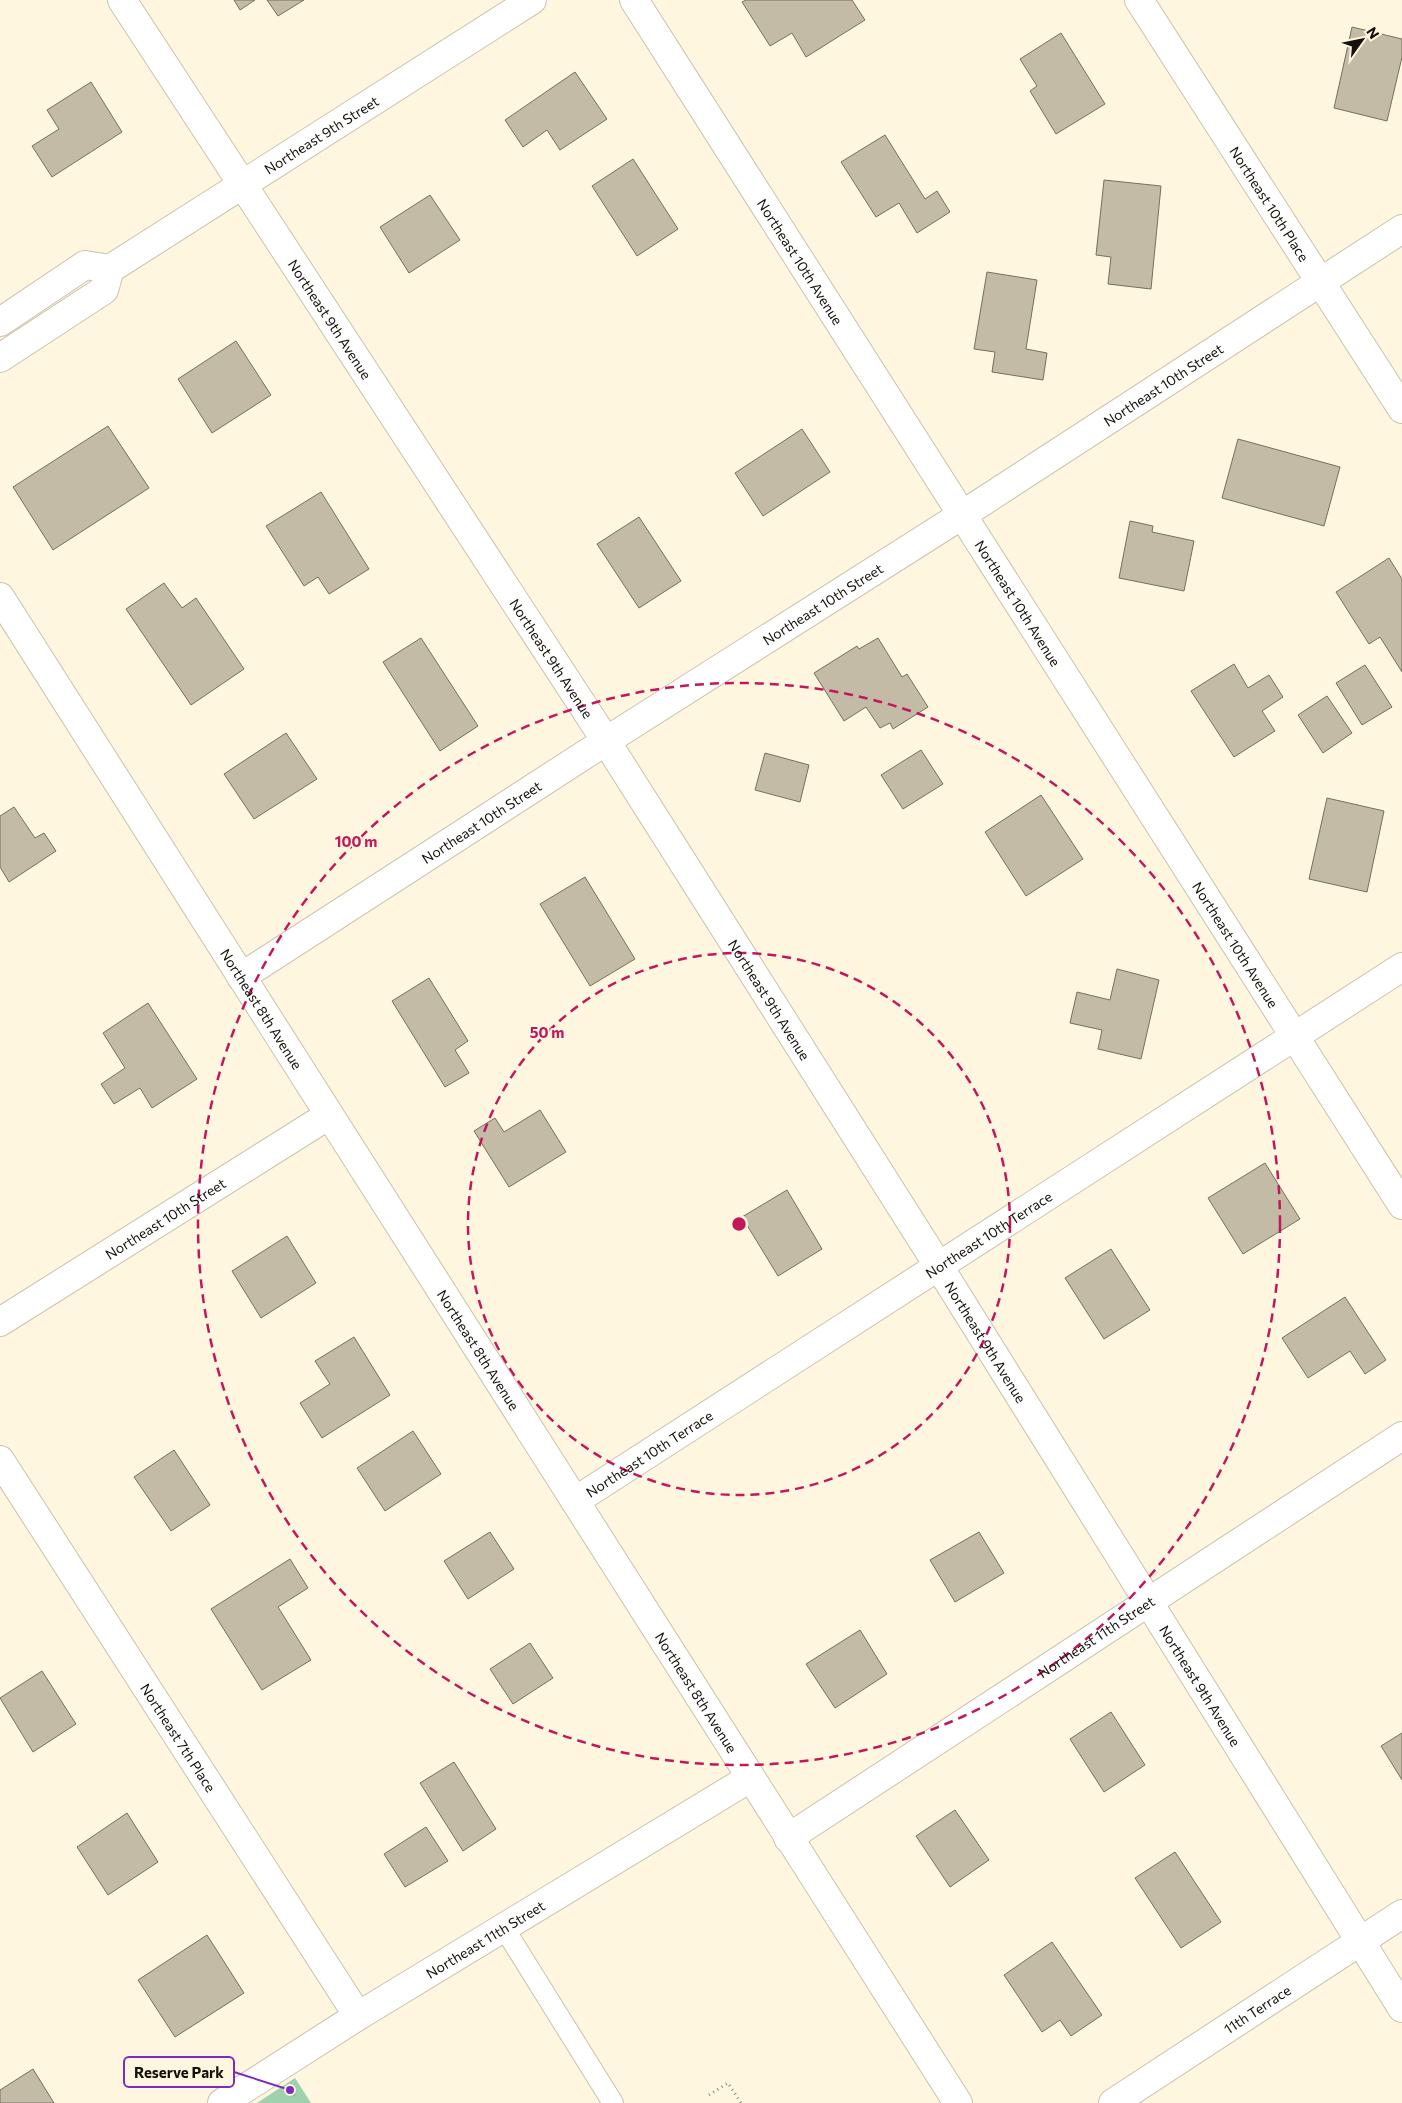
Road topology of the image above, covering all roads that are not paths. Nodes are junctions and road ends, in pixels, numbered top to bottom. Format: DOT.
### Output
graph roads {
  1 [pos="122,0"];
  2 [pos="532,0"];
  3 [pos="634,0"];
  4 [pos="1139,0"];
  5 [pos="244,184"];
  6 [pos="1402,229"];
  7 [pos="110,268"];
  8 [pos="1320,280"];
  9 [pos="0,322"];
  10 [pos="0,358"];
  11 [pos="1402,409"];
  12 [pos="962,515"];
  13 [pos="0,596"];
  14 [pos="606,741"];
  15 [pos="1402,967"];
  16 [pos="241,977"];
  17 [pos="1294,1036"];
  18 [pos="329,1115"];
  19 [pos="1402,1205"];
  20 [pos="938,1265"];
  21 [pos="0,1322"];
  22 [pos="1402,1436"];
  23 [pos="0,1460"];
  24 [pos="574,1501"];
  25 [pos="1148,1602"];
  26 [pos="750,1778"];
  27 [pos="788,1838"];
  28 [pos="1402,1914"];
  29 [pos="504,1928"];
  30 [pos="1360,1942"];
  31 [pos="1402,2008"];
  32 [pos="358,2016"];
  33 [pos="222,2103"];
  34 [pos="613,2103"];
  35 [pos="958,2103"];
  36 [pos="1113,2103"];
  1 -- 5 [label="street, Northeast 9th Avenue"];
  2 -- 5 [label="street, Northeast 9th Street"];
  3 -- 12 [label="street, Northeast 10th Avenue"];
  4 -- 8 [label="street, Northeast 10th Place"];
  5 -- 7 [label="street, Northeast 9th Street"];
  5 -- 14 [label="street, Northeast 9th Avenue"];
  6 -- 8 [label="street, Northeast 10th Street"];
  7 -- 9 [label="street"];
  7 -- 10 [label="street"];
  8 -- 11 [label="street, Northeast 10th Place"];
  8 -- 12 [label="street, Northeast 10th Street"];
  12 -- 14 [label="street, Northeast 10th Street"];
  12 -- 17 [label="street, Northeast 10th Avenue"];
  13 -- 16 [label="street, Northeast 8th Avenue"];
  14 -- 16 [label="street, Northeast 10th Street"];
  14 -- 20 [label="street, Northeast 9th Avenue"];
  15 -- 17 [label="street, Northeast 10th Terrace"];
  16 -- 18 [label="street, Northeast 8th Avenue"];
  17 -- 19 [label="street, Northeast 10th Avenue"];
  17 -- 20 [label="street, Northeast 10th Terrace"];
  18 -- 21 [label="street, Northeast 10th Street"];
  18 -- 24 [label="street, Northeast 8th Avenue"];
  20 -- 24 [label="street, Northeast 10th Terrace"];
  20 -- 25 [label="street, Northeast 9th Avenue"];
  22 -- 25 [label="street, Northeast 11th Street"];
  23 -- 32 [label="street, Northeast 7th Place"];
  24 -- 26 [label="street, Northeast 8th Avenue"];
  25 -- 27 [label="street, Northeast 11th Street"];
  25 -- 30 [label="street, Northeast 9th Avenue"];
  26 -- 27 [label="street, Northeast 8th Avenue"];
  26 -- 29 [label="street, Northeast 11th Street"];
  27 -- 35 [label="street, Northeast 8th Avenue"];
  28 -- 30 [label="street, 11th Terrace"];
  29 -- 32 [label="street, Northeast 11th Street"];
  29 -- 34 [label="lane"];
  30 -- 31 [label="street, Northeast 9th Avenue"];
  30 -- 36 [label="street, 11th Terrace"];
  32 -- 33 [label="street, Northeast 11th Street"];
}
